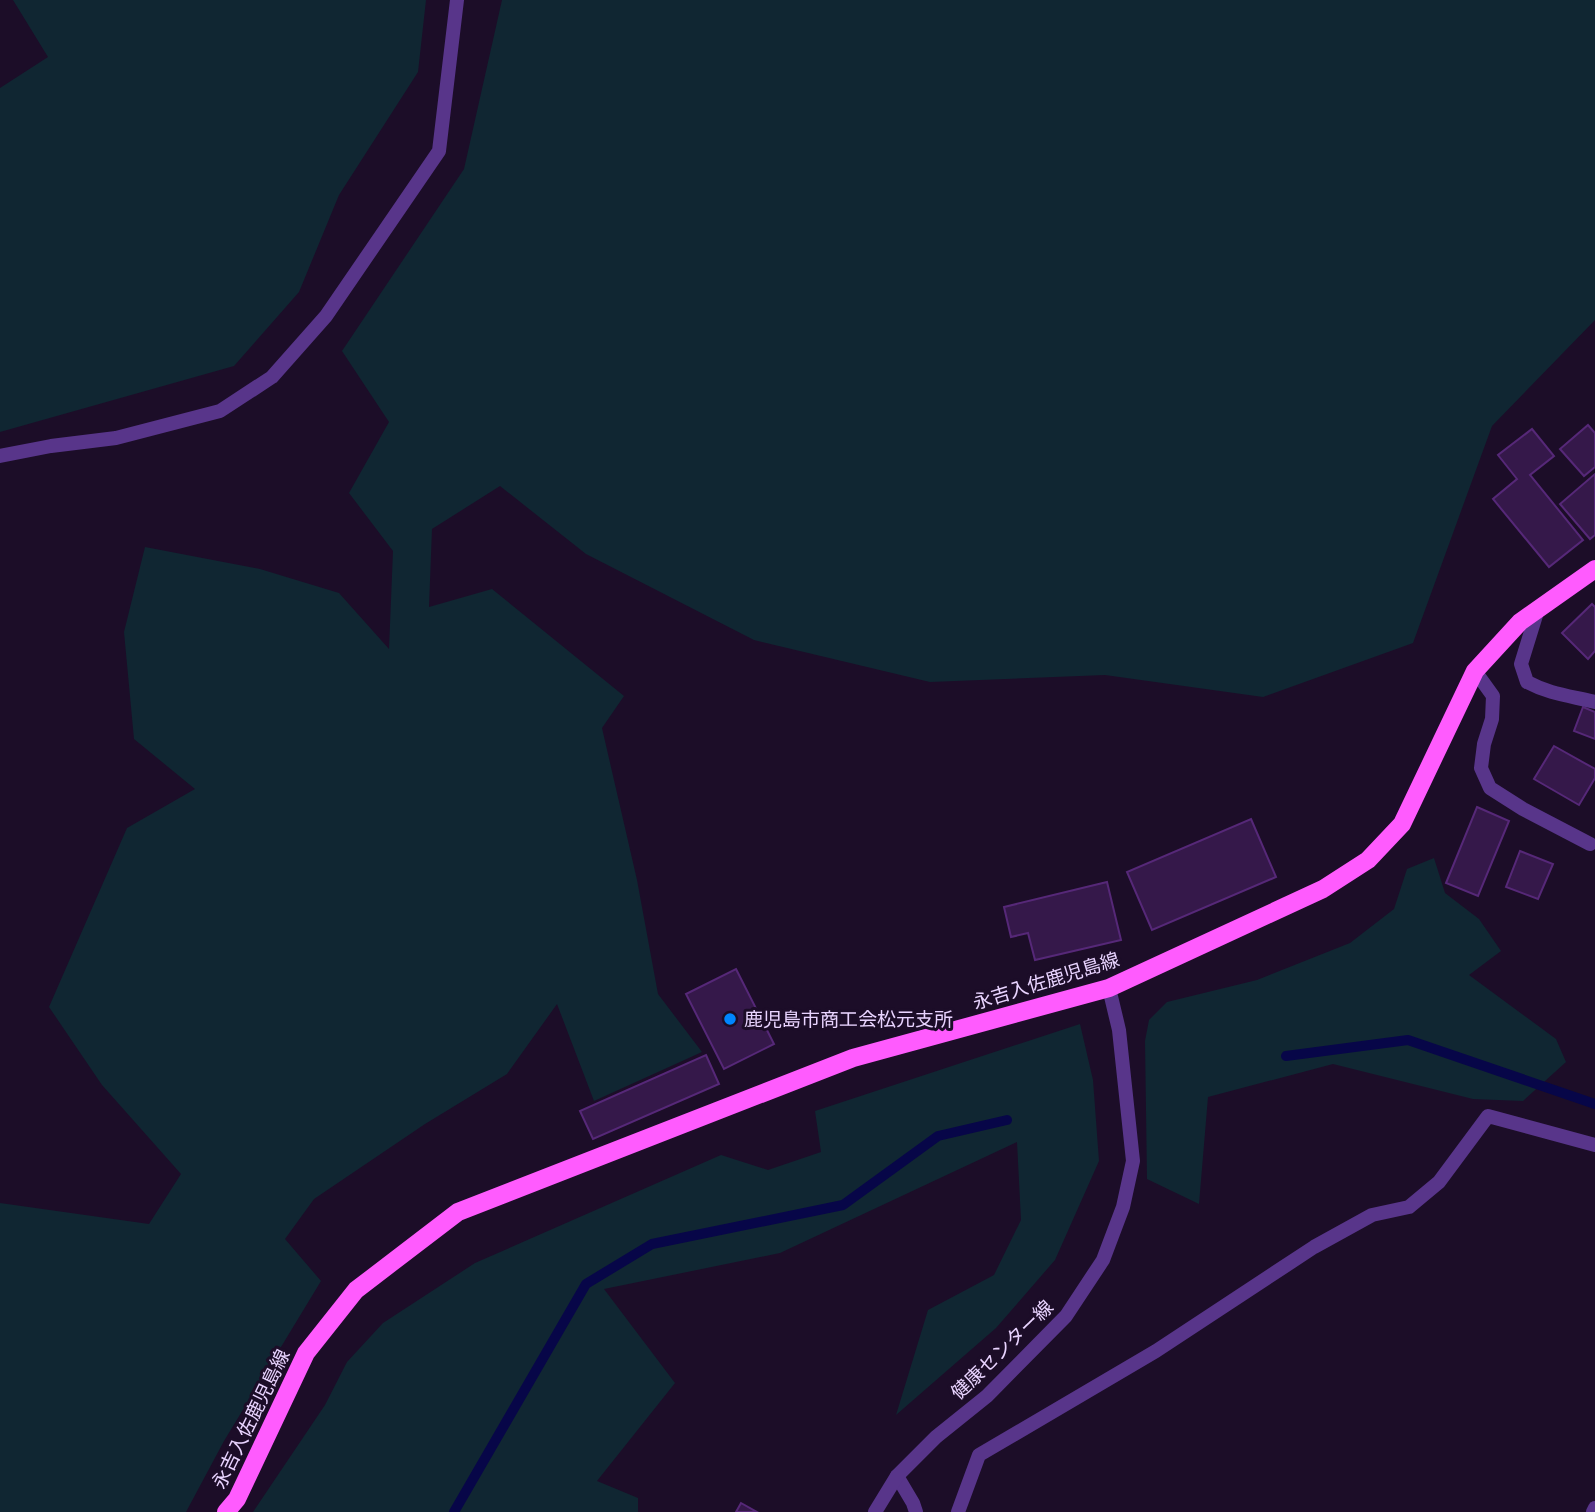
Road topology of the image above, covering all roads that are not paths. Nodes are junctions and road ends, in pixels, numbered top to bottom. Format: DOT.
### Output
graph roads {
  1 [pos="457,0"];
  2 [pos="0,456"];
  3 [pos="1595,569"];
  4 [pos="1538,609"];
  5 [pos="1475,671"];
  6 [pos="1595,702"];
  7 [pos="1590,844"];
  8 [pos="1109,988"];
  9 [pos="1595,1145"];
  10 [pos="897,1476"];
  11 [pos="226,1512"];
  12 [pos="876,1512"];
  13 [pos="916,1512"];
  14 [pos="958,1512"];
  1 -- 2 [label="street"];
  3 -- 4 [label="main road, 永吉入佐鹿児島線"];
  4 -- 5 [label="main road, 永吉入佐鹿児島線"];
  4 -- 6 [label="street"];
  5 -- 7 [label="street"];
  5 -- 8 [label="main road, 永吉入佐鹿児島線"];
  8 -- 10 [label="street, 健康センター線"];
  8 -- 11 [label="main road, 永吉入佐鹿児島線"];
  9 -- 14 [label="street"];
  10 -- 12 [label="street, 健康センター線"];
  10 -- 13 [label="street"];
}
